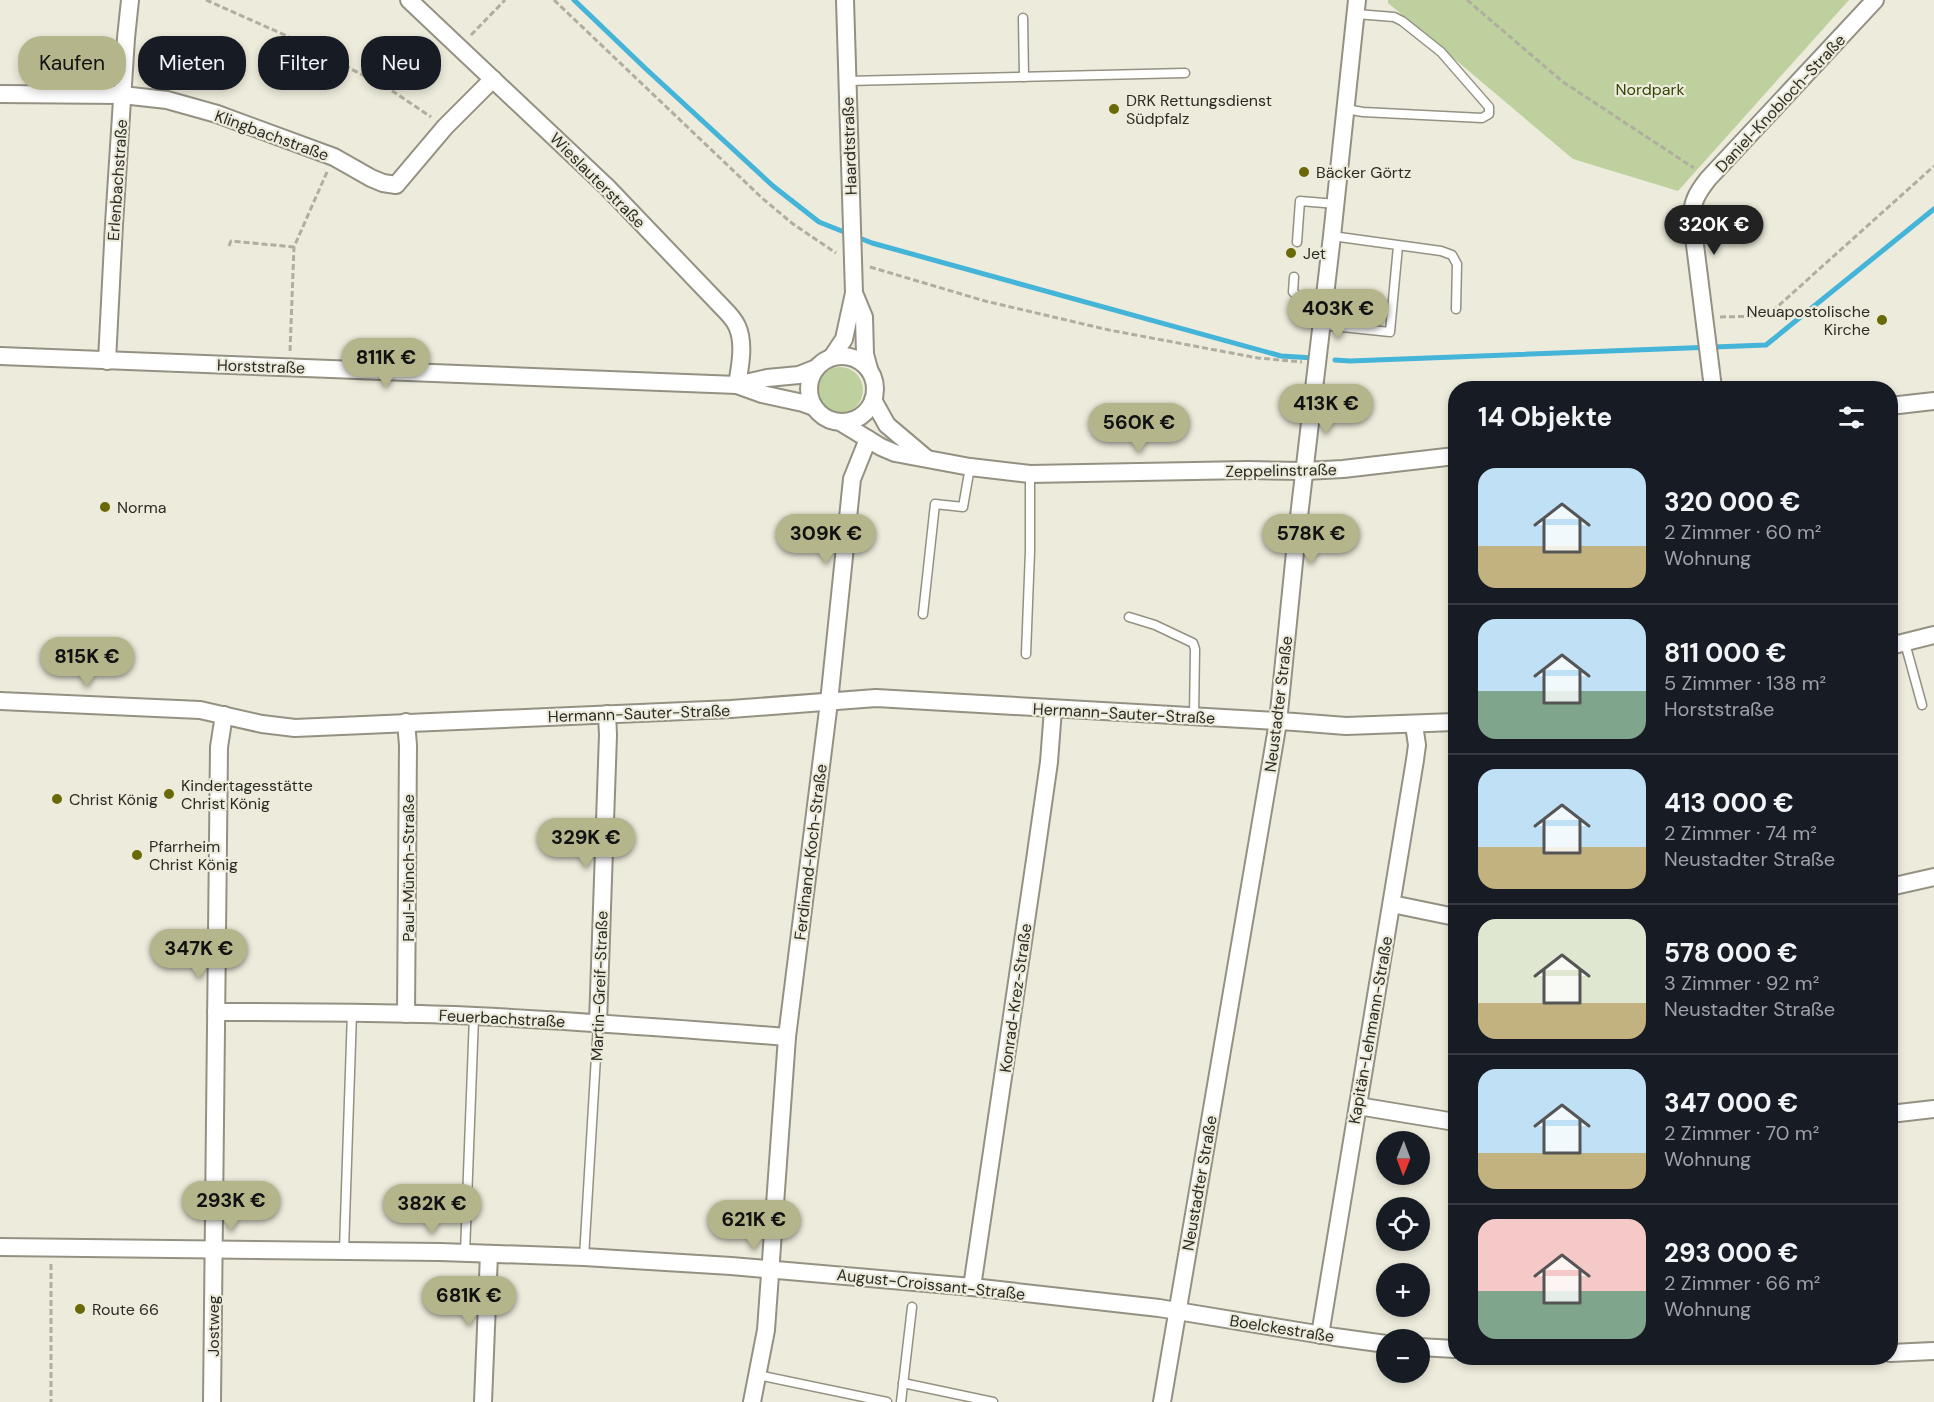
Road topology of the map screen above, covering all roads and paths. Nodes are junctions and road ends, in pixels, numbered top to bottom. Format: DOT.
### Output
graph roads {
  1 [pos="130,0"];
  2 [pos="206,0"];
  3 [pos="409,0"];
  4 [pos="506,0"];
  5 [pos="554,0"];
  6 [pos="845,0"];
  7 [pos="1467,0"];
  8 [pos="1875,0"];
  9 [pos="1357,7"];
  10 [pos="1023,18"];
  11 [pos="459,47"];
  12 [pos="1185,74"];
  13 [pos="1024,77"];
  14 [pos="493,79"];
  15 [pos="847,81"];
  16 [pos="0,94"];
  17 [pos="122,95"];
  18 [pos="1346,109"];
  19 [pos="445,127"];
  20 [pos="334,157"];
  21 [pos="1934,166"];
  22 [pos="1708,180"];
  23 [pos="1336,204"];
  24 [pos="1332,236"];
  25 [pos="1297,242"];
  26 [pos="229,246"];
  27 [pos="1398,246"];
  28 [pos="294,247"];
  29 [pos="852,261"];
  30 [pos="1294,277"];
  31 [pos="854,292"];
  32 [pos="1456,309"];
  33 [pos="1323,320"];
  34 [pos="1706,322"];
  35 [pos="0,356"];
  36 [pos="832,357"];
  37 [pos="107,360"];
  38 [pos="1318,362"];
  39 [pos="289,367"];
  40 [pos="814,369"];
  41 [pos="869,369"];
  42 [pos="1712,381"];
  43 [pos="737,385"];
  44 [pos="873,400"];
  45 [pos="1934,401"];
  46 [pos="1898,405"];
  47 [pos="814,407"];
  48 [pos="840,422"];
  49 [pos="868,439"];
  50 [pos="1448,457"];
  51 [pos="927,458"];
  52 [pos="970,467"];
  53 [pos="1305,471"];
  54 [pos="1030,474"];
  55 [pos="923,614"];
  56 [pos="1130,617"];
  57 [pos="1934,635"];
  58 [pos="1898,645"];
  59 [pos="1026,654"];
  60 [pos="0,701"];
  61 [pos="828,702"];
  62 [pos="1922,705"];
  63 [pos="1053,709"];
  64 [pos="607,714"];
  65 [pos="224,715"];
  66 [pos="1194,717"];
  67 [pos="406,722"];
  68 [pos="1278,722"];
  69 [pos="1448,722"];
  70 [pos="1414,724"];
  71 [pos="1934,877"];
  72 [pos="1898,885"];
  73 [pos="1392,904"];
  74 [pos="1448,916"];
  75 [pos="216,1012"];
  76 [pos="352,1012"];
  77 [pos="406,1014"];
  78 [pos="474,1016"];
  79 [pos="598,1023"];
  80 [pos="787,1037"];
  81 [pos="1358,1106"];
  82 [pos="1934,1109"];
  83 [pos="1898,1113"];
  84 [pos="1448,1121"];
  85 [pos="0,1247"];
  86 [pos="51,1248"];
  87 [pos="213,1249"];
  88 [pos="344,1250"];
  89 [pos="465,1253"];
  90 [pos="489,1254"];
  91 [pos="584,1257"];
  92 [pos="770,1269"];
  93 [pos="972,1287"];
  94 [pos="912,1307"];
  95 [pos="1177,1311"];
  96 [pos="1320,1335"];
  97 [pos="1376,1343"];
  98 [pos="1430,1348"];
  99 [pos="1448,1349"];
  100 [pos="1934,1351"];
  101 [pos="1898,1353"];
  102 [pos="758,1375"];
  103 [pos="903,1383"];
  104 [pos="51,1402"];
  105 [pos="212,1402"];
  106 [pos="483,1402"];
  107 [pos="752,1402"];
  108 [pos="887,1402"];
  109 [pos="901,1402"];
  110 [pos="993,1402"];
  111 [pos="1162,1402"];
  1 -- 17 [label="street, Erlenbachstraße"];
  2 -- 19 [label="path"];
  3 -- 11 [label="street, Wieslauterstraße"];
  4 -- 11 [label="path"];
  5 -- 29 [label="path"];
  6 -- 15 [label="street, Haardtstraße"];
  7 -- 22 [label="path"];
  8 -- 22 [label="street, Daniel-Knobloch-Straße"];
  9 -- 18 [label="street, Neustadter Straße"];
  9 -- 18 [label="lane"];
  10 -- 13 [label="lane"];
  11 -- 14 [label="street, Wieslauterstraße"];
  12 -- 13 [label="lane"];
  13 -- 15 [label="lane"];
  14 -- 19 [label="street, Klingbachstraße"];
  14 -- 43 [label="street, Wieslauterstraße"];
  15 -- 29 [label="street, Haardtstraße"];
  16 -- 17 [label="street, Klingbachstraße"];
  17 -- 20 [label="street, Klingbachstraße"];
  17 -- 37 [label="street, Erlenbachstraße"];
  18 -- 23 [label="street, Neustadter Straße"];
  19 -- 20 [label="street, Klingbachstraße"];
  20 -- 28 [label="path"];
  21 -- 34 [label="path"];
  22 -- 34 [label="street, Daniel-Knobloch-Straße"];
  23 -- 24 [label="street, Neustadter Straße"];
  23 -- 25 [label="lane"];
  24 -- 27 [label="lane"];
  24 -- 33 [label="street, Neustadter Straße"];
  26 -- 28 [label="path"];
  27 -- 32 [label="lane"];
  27 -- 33 [label="lane"];
  28 -- 39 [label="path"];
  29 -- 31 [label="street, Haardtstraße"];
  29 -- 38 [label="path"];
  30 -- 33 [label="lane"];
  31 -- 36 [label="street, Haardtstraße"];
  31 -- 41 [label="street, Haardtstraße"];
  33 -- 38 [label="street, Neustadter Straße"];
  34 -- 42 [label="street, Daniel-Knobloch-Straße"];
  35 -- 37 [label="street, Horststraße"];
  36 -- 40 [label="street, Horststraße"];
  36 -- 41 [label="street"];
  37 -- 39 [label="street, Horststraße"];
  38 -- 53 [label="street, Neustadter Straße"];
  39 -- 43 [label="street, Horststraße"];
  40 -- 43 [label="street, Horststraße"];
  40 -- 47 [label="street"];
  41 -- 44 [label="street"];
  43 -- 47 [label="street, Horststraße"];
  44 -- 48 [label="street"];
  44 -- 51 [label="street, Zeppelinstraße"];
  45 -- 46 [label="street"];
  47 -- 48 [label="street, Horststraße"];
  48 -- 49 [label="street, Zeppelinstraße"];
  49 -- 51 [label="street, Zeppelinstraße"];
  49 -- 61 [label="street, Ferdinand-Koch-Straße"];
  50 -- 53 [label="street, Zeppelinstraße"];
  51 -- 52 [label="street, Zeppelinstraße"];
  52 -- 54 [label="street, Zeppelinstraße"];
  52 -- 55 [label="lane"];
  53 -- 54 [label="street, Zeppelinstraße"];
  53 -- 68 [label="street, Neustadter Straße"];
  54 -- 59 [label="lane"];
  56 -- 66 [label="lane"];
  57 -- 58 [label="street"];
  58 -- 62 [label="lane"];
  60 -- 65 [label="street, Hermann-Sauter-Straße"];
  61 -- 63 [label="street, Hermann-Sauter-Straße"];
  61 -- 64 [label="street, Hermann-Sauter-Straße"];
  61 -- 80 [label="street, Ferdinand-Koch-Straße"];
  63 -- 66 [label="street, Hermann-Sauter-Straße"];
  63 -- 93 [label="street, Konrad-Krez-Straße"];
  64 -- 67 [label="street, Hermann-Sauter-Straße"];
  64 -- 79 [label="street, Martin-Greif-Straße"];
  65 -- 67 [label="street, Hermann-Sauter-Straße"];
  65 -- 75 [label="street, Jostweg"];
  66 -- 68 [label="street, Hermann-Sauter-Straße"];
  67 -- 77 [label="street, Paul-Münch-Straße"];
  68 -- 70 [label="street, Hermann-Sauter-Straße"];
  68 -- 95 [label="street, Neustadter Straße"];
  69 -- 70 [label="street, Hermann-Sauter-Straße"];
  70 -- 73 [label="street, Kapitän-Lehmann-Straße"];
  71 -- 72 [label="street"];
  73 -- 74 [label="street"];
  73 -- 81 [label="street, Kapitän-Lehmann-Straße"];
  75 -- 76 [label="street, Feuerbachstraße"];
  75 -- 87 [label="street, Jostweg"];
  76 -- 77 [label="street, Feuerbachstraße"];
  76 -- 88 [label="lane"];
  77 -- 78 [label="street, Feuerbachstraße"];
  78 -- 79 [label="street, Feuerbachstraße"];
  78 -- 89 [label="lane"];
  79 -- 80 [label="street, Feuerbachstraße"];
  79 -- 91 [label="lane, Martin-Greif-Straße"];
  80 -- 92 [label="street, Ferdinand-Koch-Straße"];
  81 -- 84 [label="street"];
  81 -- 96 [label="street, Kapitän-Lehmann-Straße"];
  82 -- 83 [label="street"];
  85 -- 86 [label="street, August-Croissant-Straße"];
  86 -- 87 [label="street, August-Croissant-Straße"];
  86 -- 104 [label="path"];
  87 -- 88 [label="street, August-Croissant-Straße"];
  87 -- 105 [label="street, Jostweg"];
  88 -- 89 [label="street, August-Croissant-Straße"];
  89 -- 90 [label="street, August-Croissant-Straße"];
  90 -- 91 [label="street, August-Croissant-Straße"];
  90 -- 106 [label="street"];
  91 -- 92 [label="street, August-Croissant-Straße"];
  92 -- 93 [label="street, August-Croissant-Straße"];
  92 -- 102 [label="street, Ferdinand-Koch-Straße"];
  93 -- 95 [label="street, August-Croissant-Straße"];
  94 -- 103 [label="lane"];
  95 -- 96 [label="street, Boelckestraße"];
  95 -- 111 [label="street, Neustadter Straße"];
  96 -- 97 [label="street, Boelckestraße"];
  98 -- 99 [label="street"];
  100 -- 101 [label="street"];
  102 -- 107 [label="street, Ferdinand-Koch-Straße"];
  102 -- 108 [label="lane"];
  103 -- 109 [label="lane"];
  103 -- 110 [label="lane"];
}
